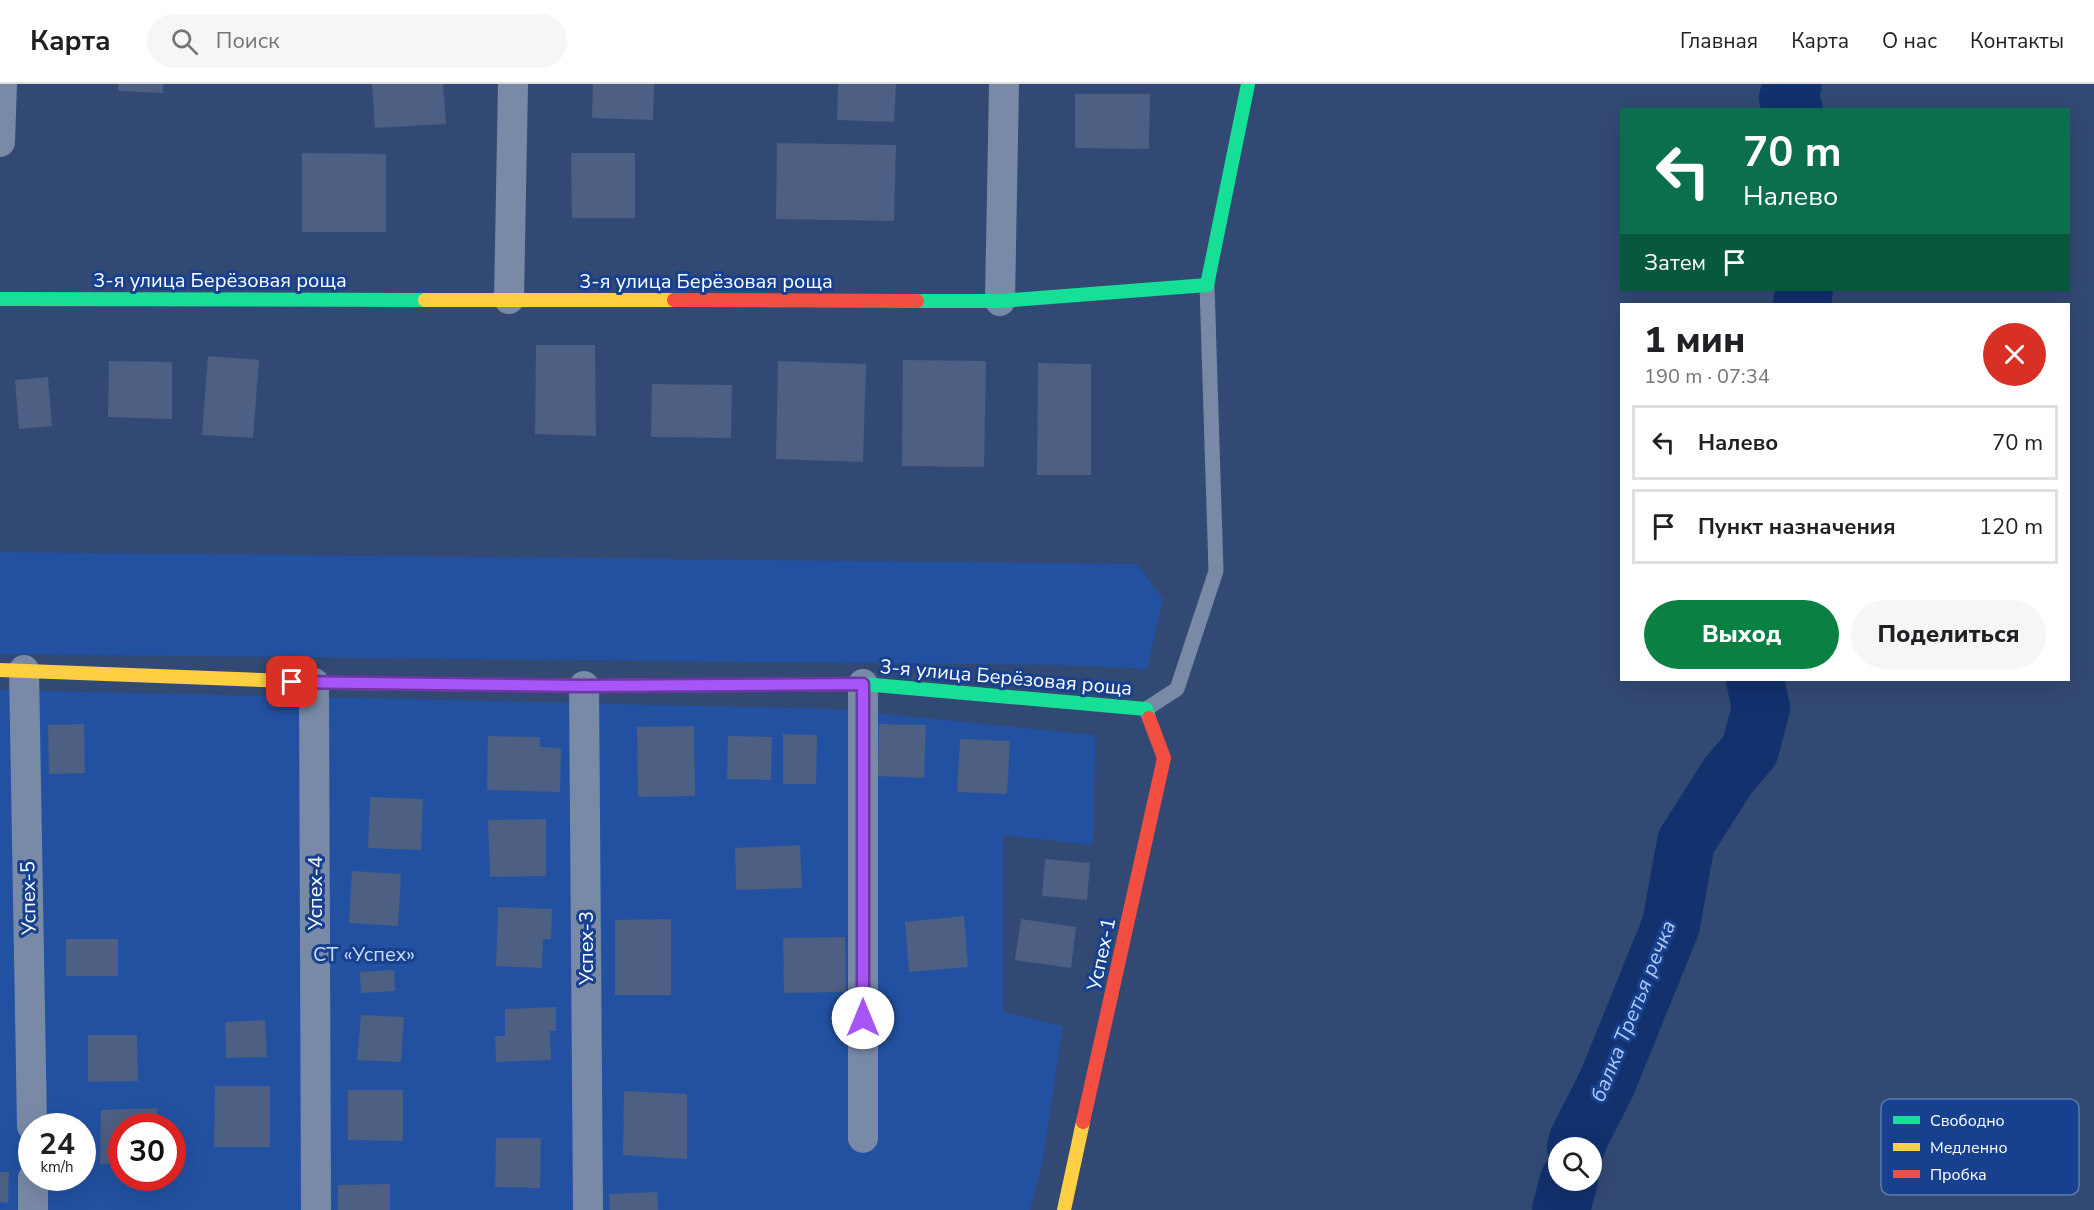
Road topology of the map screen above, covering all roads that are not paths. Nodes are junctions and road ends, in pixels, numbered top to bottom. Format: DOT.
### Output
graph roads {
  1 [pos="2,84"];
  2 [pos="513,84"];
  3 [pos="1004,84"];
  4 [pos="1248,84"];
  5 [pos="0,142"];
  6 [pos="1207,285"];
  7 [pos="0,299"];
  8 [pos="509,299"];
  9 [pos="1000,301"];
  10 [pos="12,670"];
  11 [pos="314,683"];
  12 [pos="863,684"];
  13 [pos="584,686"];
  14 [pos="1146,709"];
  15 [pos="31,1113"];
  16 [pos="864,1138"];
  17 [pos="33,1191"];
  18 [pos="33,1210"];
  19 [pos="316,1210"];
  20 [pos="588,1210"];
  21 [pos="1064,1210"];
  1 -- 5 [label="street"];
  2 -- 8 [label="street"];
  3 -- 9 [label="street"];
  4 -- 6 [label="street"];
  6 -- 9 [label="street, 3-я улица Берёзовая роща"];
  6 -- 14 [label="lane"];
  7 -- 8 [label="street, 3-я улица Берёзовая роща"];
  8 -- 9 [label="street, 3-я улица Берёзовая роща"];
  10 -- 11 [label="street, 3-я улица Берёзовая роща"];
  10 -- 15 [label="street, Успех-5"];
  11 -- 13 [label="street, 3-я улица Берёзовая роща"];
  11 -- 19 [label="street, Успех-4"];
  12 -- 13 [label="street, 3-я улица Берёзовая роща"];
  12 -- 14 [label="street, 3-я улица Берёзовая роща"];
  12 -- 16 [label="street"];
  13 -- 20 [label="street, Успех-3"];
  14 -- 21 [label="street, Успех-1"];
  17 -- 18 [label="street"];
}
